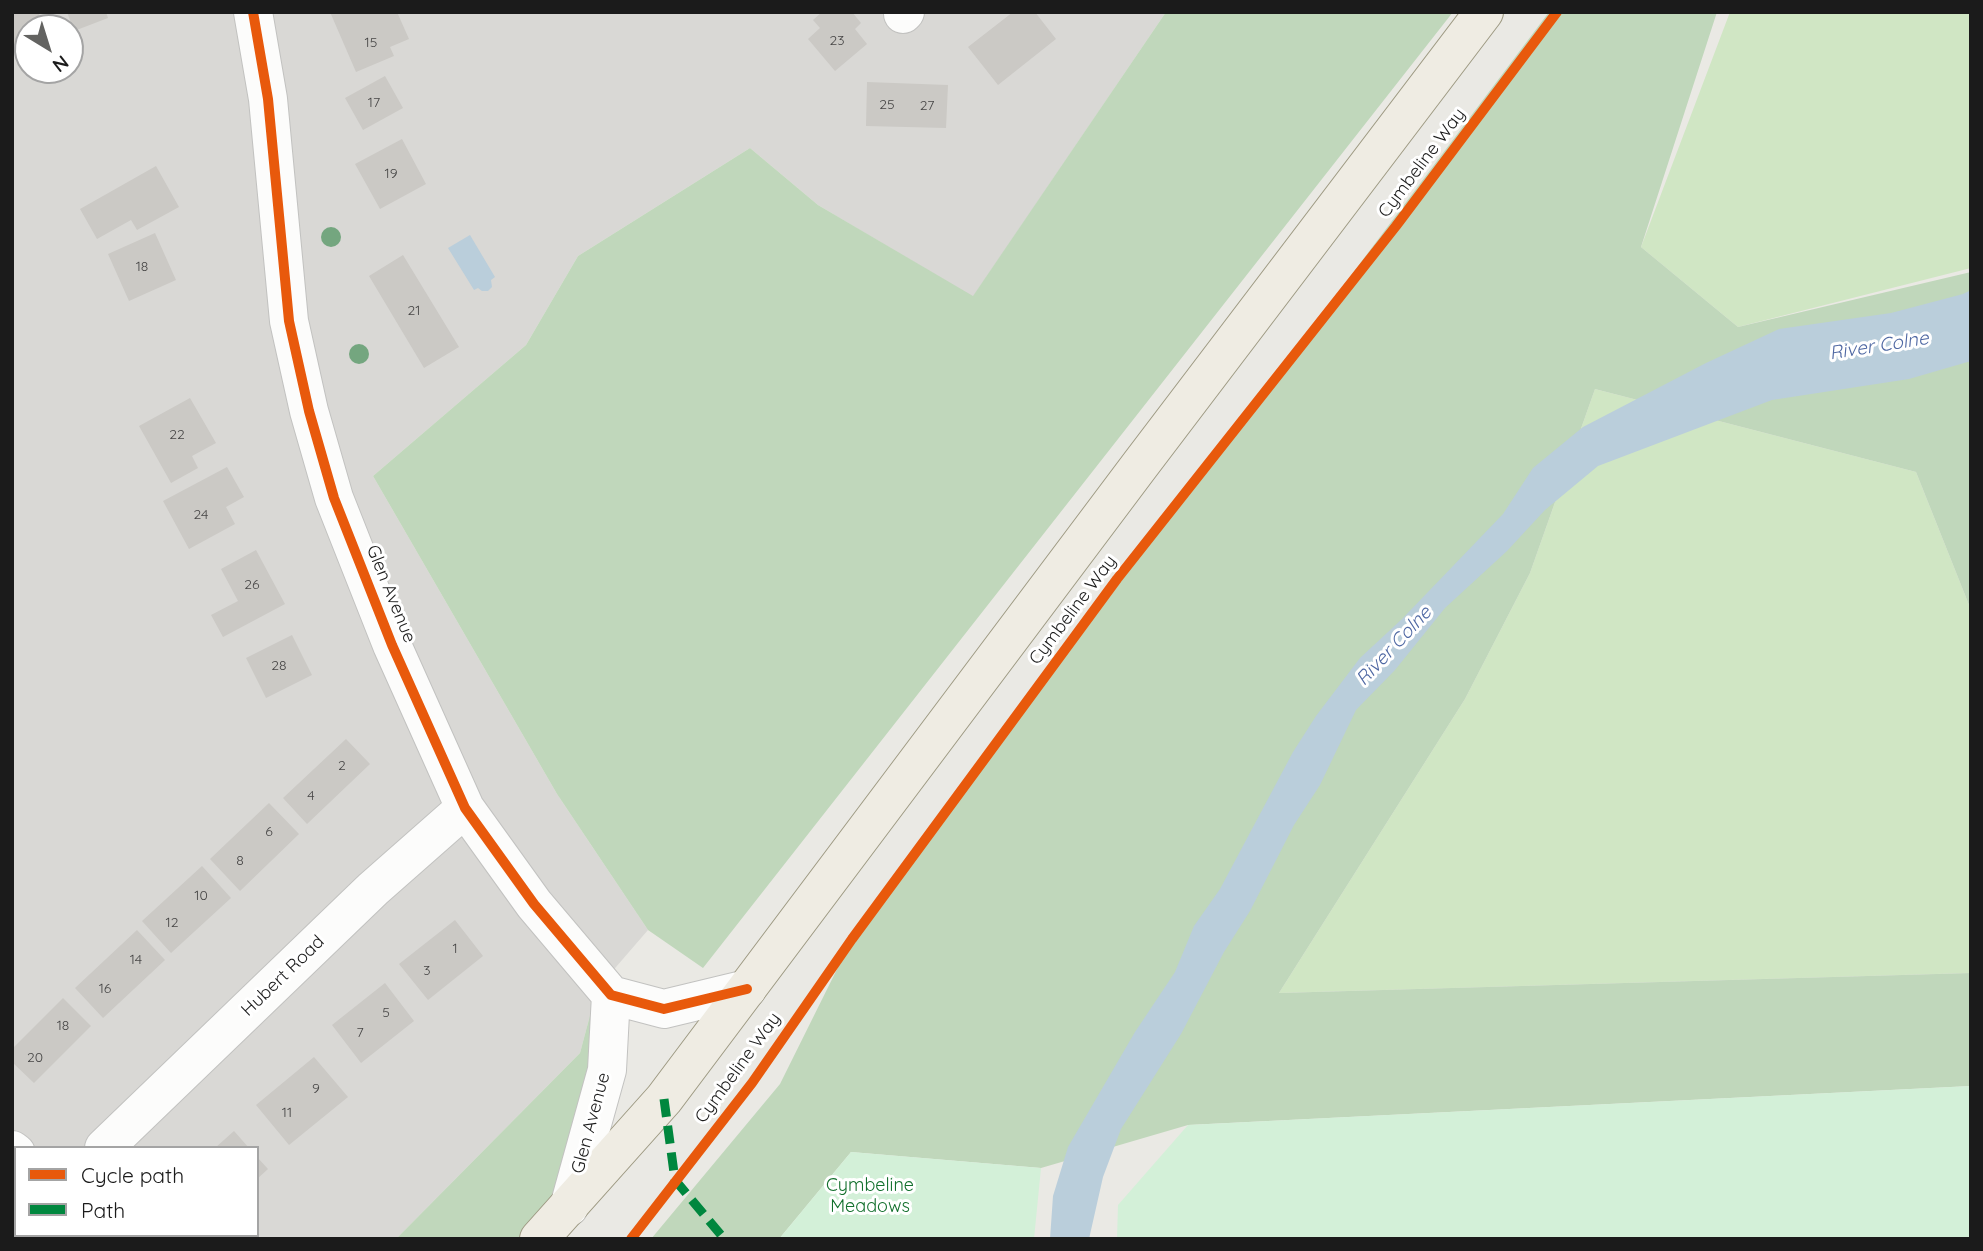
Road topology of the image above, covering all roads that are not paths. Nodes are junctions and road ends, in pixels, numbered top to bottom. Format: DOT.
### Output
graph roads {
  1 [pos="253,12"];
  2 [pos="1484,12"];
  3 [pos="466,808"];
  4 [pos="747,989"];
  5 [pos="611,995"];
  6 [pos="106,1146"];
  7 [pos="569,1207"];
  8 [pos="540,1239"];
  1 -- 3 [label="street, Glen Avenue"];
  2 -- 4 [label="main road, Cymbeline Way"];
  3 -- 5 [label="street, Glen Avenue"];
  3 -- 6 [label="street, Hubert Road"];
  4 -- 5 [label="street"];
  4 -- 7 [label="main road, Cymbeline Way"];
  5 -- 7 [label="street, Glen Avenue"];
  7 -- 8 [label="main road, Cymbeline Way"];
}
